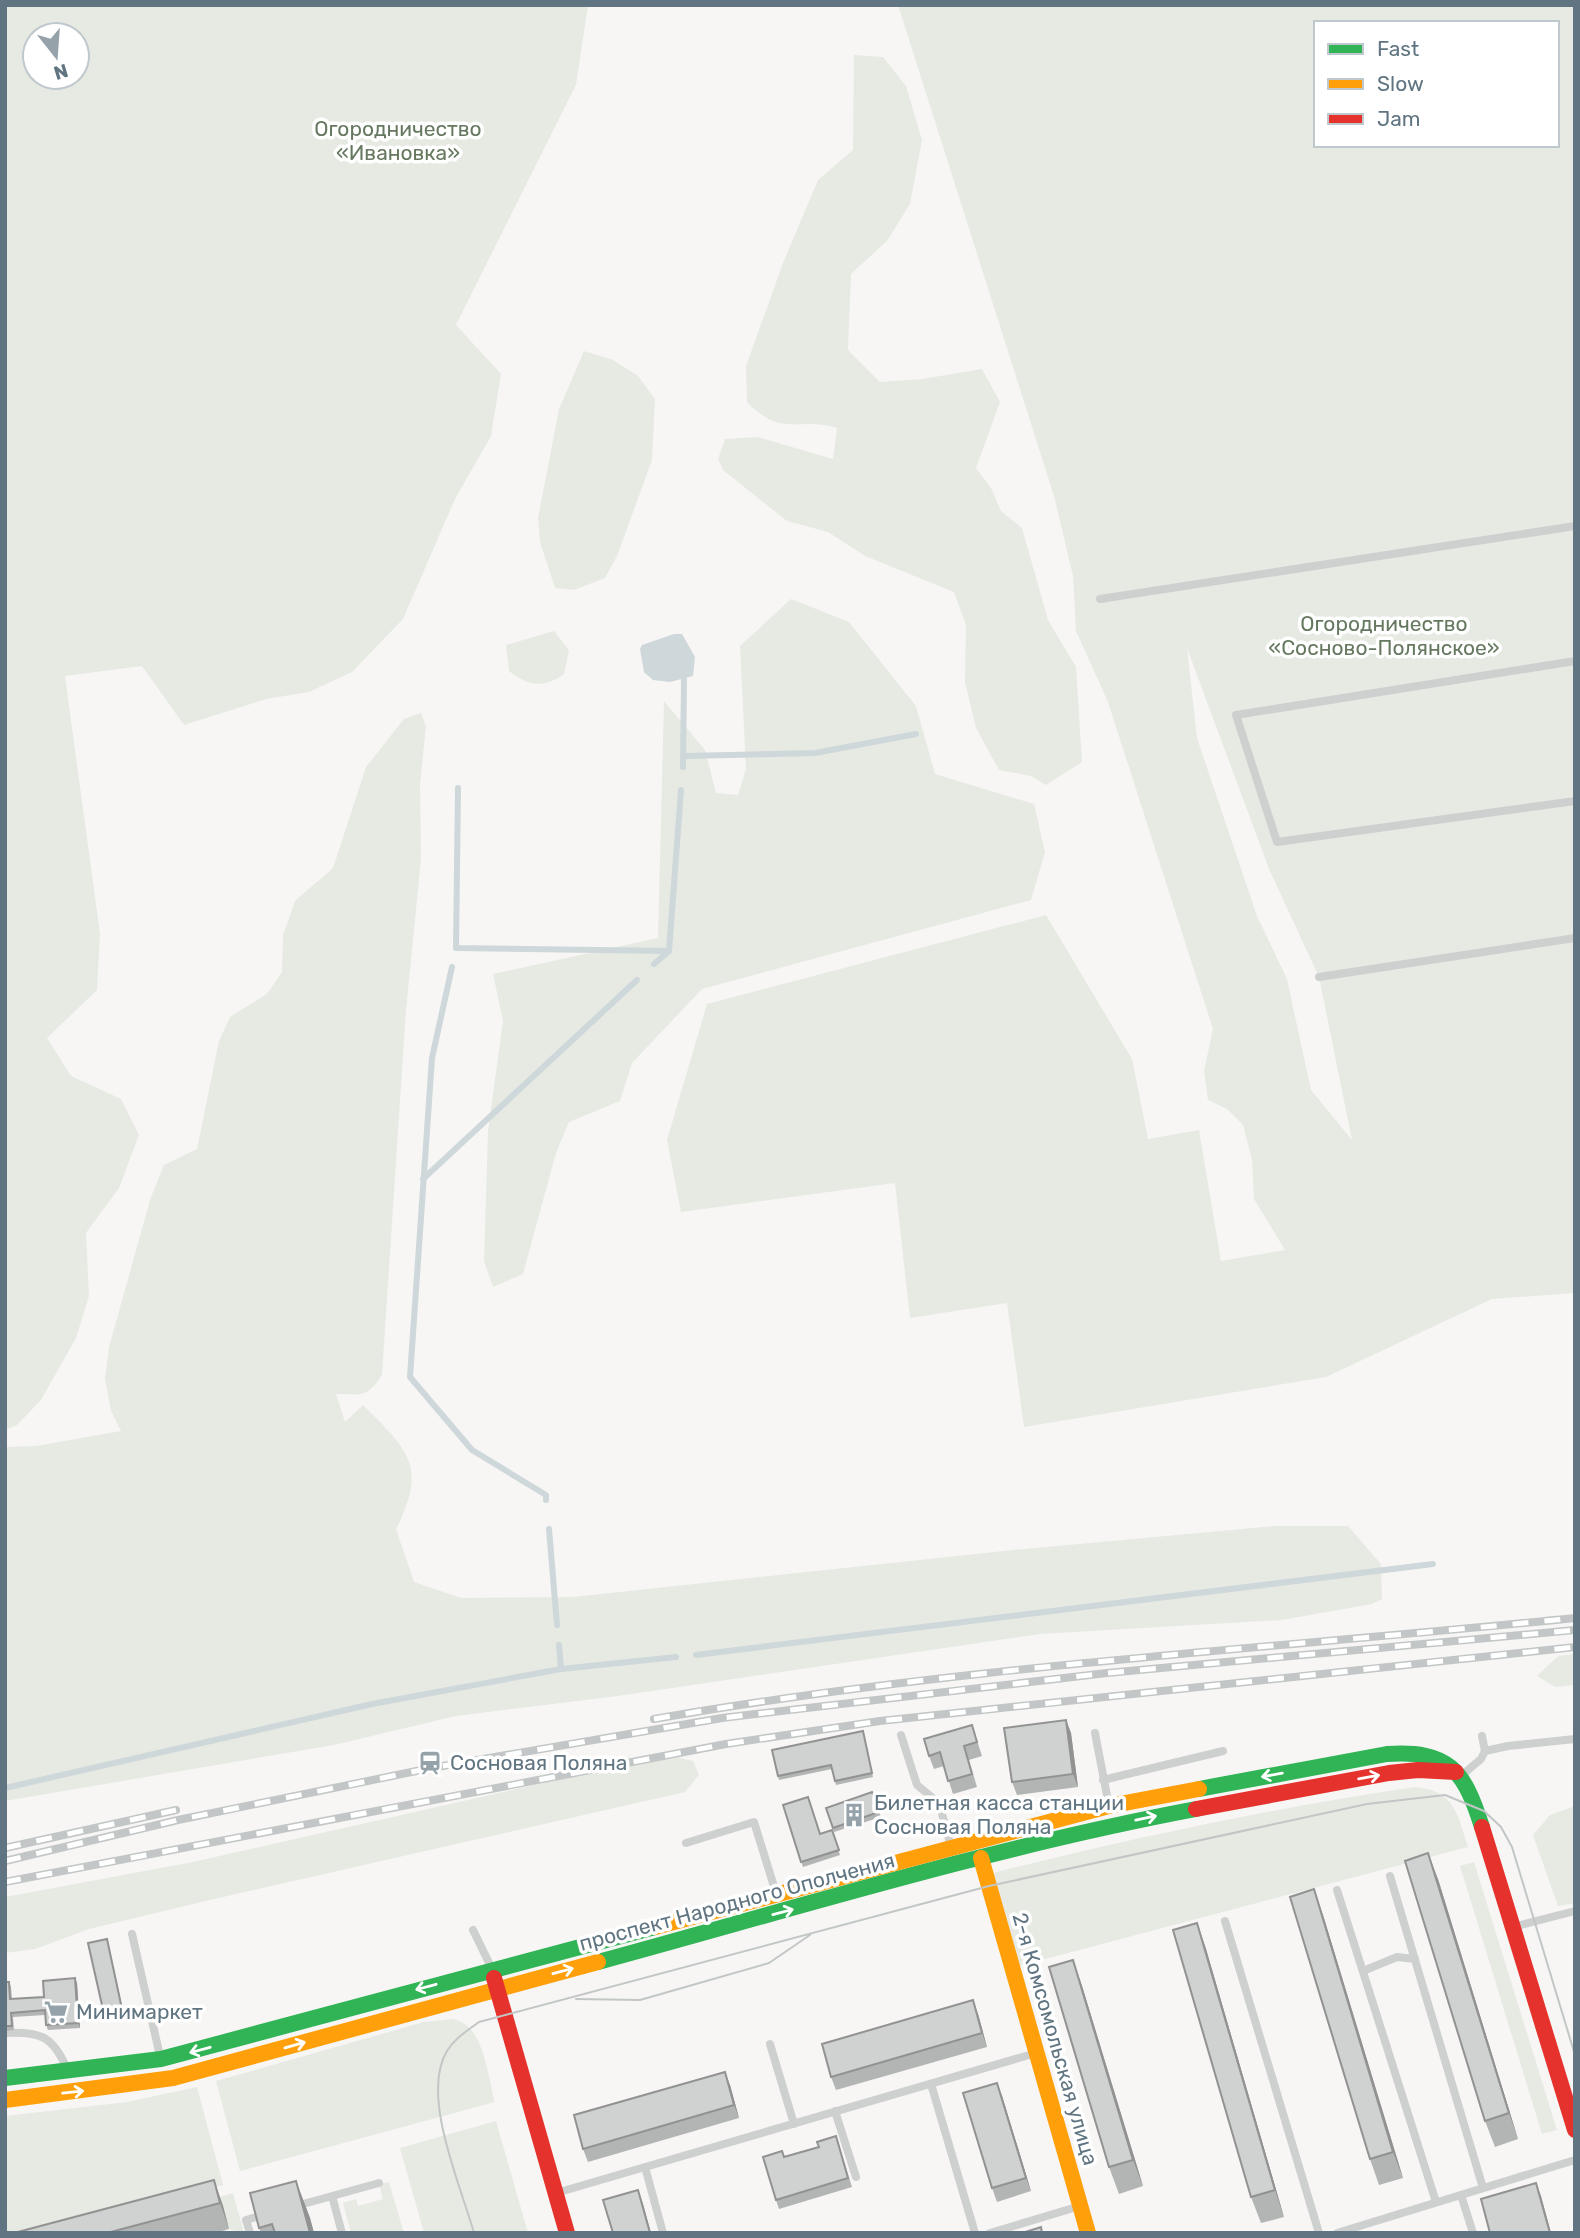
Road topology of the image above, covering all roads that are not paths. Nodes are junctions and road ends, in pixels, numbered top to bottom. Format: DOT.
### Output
graph roads {
  1 [pos="1575,526"];
  2 [pos="1100,599"];
  3 [pos="1575,661"];
  4 [pos="1575,801"];
  5 [pos="1575,938"];
  6 [pos="1319,977"];
  7 [pos="1095,1733"];
  8 [pos="901,1735"];
  9 [pos="1482,1736"];
  10 [pos="1575,1739"];
  11 [pos="1223,1751"];
  12 [pos="1485,1751"];
  13 [pos="1459,1774"];
  14 [pos="1103,1780"];
  15 [pos="1109,1807"];
  16 [pos="1114,1825"];
  17 [pos="975,1840"];
  18 [pos="686,1843"];
  19 [pos="951,1847"];
  20 [pos="981,1858"];
  21 [pos="1390,1876"];
  22 [pos="1337,1890"];
  23 [pos="776,1893"];
  24 [pos="1575,1911"];
  25 [pos="1225,1921"];
  26 [pos="1513,1927"];
  27 [pos="473,1930"];
  28 [pos="132,1934"];
  29 [pos="1415,1959"];
  30 [pos="492,1969"];
  31 [pos="1363,1971"];
  32 [pos="498,1989"];
  33 [pos="5,2032"];
  34 [pos="770,2044"];
  35 [pos="1037,2053"];
  36 [pos="161,2059"];
  37 [pos="68,2071"];
  38 [pos="5,2078"];
  39 [pos="931,2084"];
  40 [pos="5,2100"];
  41 [pos="835,2111"];
  42 [pos="794,2124"];
  43 [pos="1575,2130"];
  44 [pos="1575,2160"];
  45 [pos="645,2167"];
  46 [pos="856,2177"];
  47 [pos="379,2183"];
  48 [pos="1483,2188"];
  49 [pos="556,2193"];
  50 [pos="1461,2195"];
  51 [pos="332,2196"];
  52 [pos="1436,2202"];
  53 [pos="1080,2206"];
  54 [pos="285,2209"];
  55 [pos="272,2212"];
  56 [pos="250,2233"];
  57 [pos="342,2233"];
  58 [pos="568,2233"];
  59 [pos="663,2233"];
  60 [pos="975,2233"];
  61 [pos="990,2233"];
  62 [pos="1088,2233"];
  63 [pos="1319,2233"];
  64 [pos="1337,2233"];
  65 [pos="1473,2233"];
  1 -- 2 [label="lane"];
  3 -- 4 [label="lane"];
  5 -- 6 [label="lane"];
  7 -- 14 [label="lane"];
  8 -- 19 [label="lane"];
  9 -- 12 [label="lane"];
  10 -- 12 [label="lane"];
  11 -- 14 [label="lane"];
  12 -- 13 [label="lane"];
  13 -- 15 [label="street, проспект Народного Ополчения, one-way"];
  16 -- 13 [label="street, проспект Народного Ополчения, one-way"];
  13 -- 26 [label="street"];
  14 -- 15 [label="lane"];
  15 -- 16 [label="lane"];
  15 -- 17 [label="street, проспект Народного Ополчения"];
  16 -- 20 [label="street, проспект Народного Ополчения"];
  17 -- 19 [label="street, проспект Народного Ополчения"];
  17 -- 20 [label="lane"];
  18 -- 23 [label="lane"];
  19 -- 23 [label="street, проспект Народного Ополчения"];
  32 -- 20 [label="street, проспект Народного Ополчения, one-way"];
  20 -- 35 [label="street, 2-я Комсомольская улица"];
  21 -- 29 [label="lane"];
  22 -- 31 [label="lane"];
  23 -- 30 [label="street, проспект Народного Ополчения"];
  24 -- 26 [label="lane"];
  25 -- 63 [label="lane"];
  26 -- 43 [label="street"];
  27 -- 30 [label="lane"];
  28 -- 36 [label="lane"];
  29 -- 31 [label="lane"];
  29 -- 48 [label="lane"];
  30 -- 32 [label="street"];
  30 -- 36 [label="street, проспект Народного Ополчения, one-way"];
  31 -- 52 [label="lane"];
  40 -- 32 [label="street, проспект Народного Ополчения, one-way"];
  32 -- 49 [label="street"];
  33 -- 37 [label="lane"];
  34 -- 42 [label="lane"];
  35 -- 39 [label="lane"];
  35 -- 53 [label="street, 2-я Комсомольская улица"];
  36 -- 37 [label="street, проспект Народного Ополчения"];
  37 -- 38 [label="street, проспект Народного Ополчения"];
  39 -- 41 [label="lane"];
  39 -- 60 [label="lane"];
  41 -- 42 [label="lane"];
  41 -- 46 [label="lane"];
  42 -- 45 [label="lane"];
  44 -- 48 [label="lane"];
  45 -- 49 [label="lane"];
  45 -- 59 [label="lane"];
  47 -- 51 [label="lane"];
  48 -- 50 [label="lane"];
  49 -- 58 [label="street"];
  50 -- 52 [label="lane"];
  50 -- 65 [label="lane"];
  51 -- 54 [label="lane"];
  51 -- 57 [label="lane"];
  52 -- 64 [label="lane"];
  53 -- 61 [label="lane"];
  53 -- 62 [label="street, 2-я Комсомольская улица"];
  55 -- 56 [label="lane"];
}
